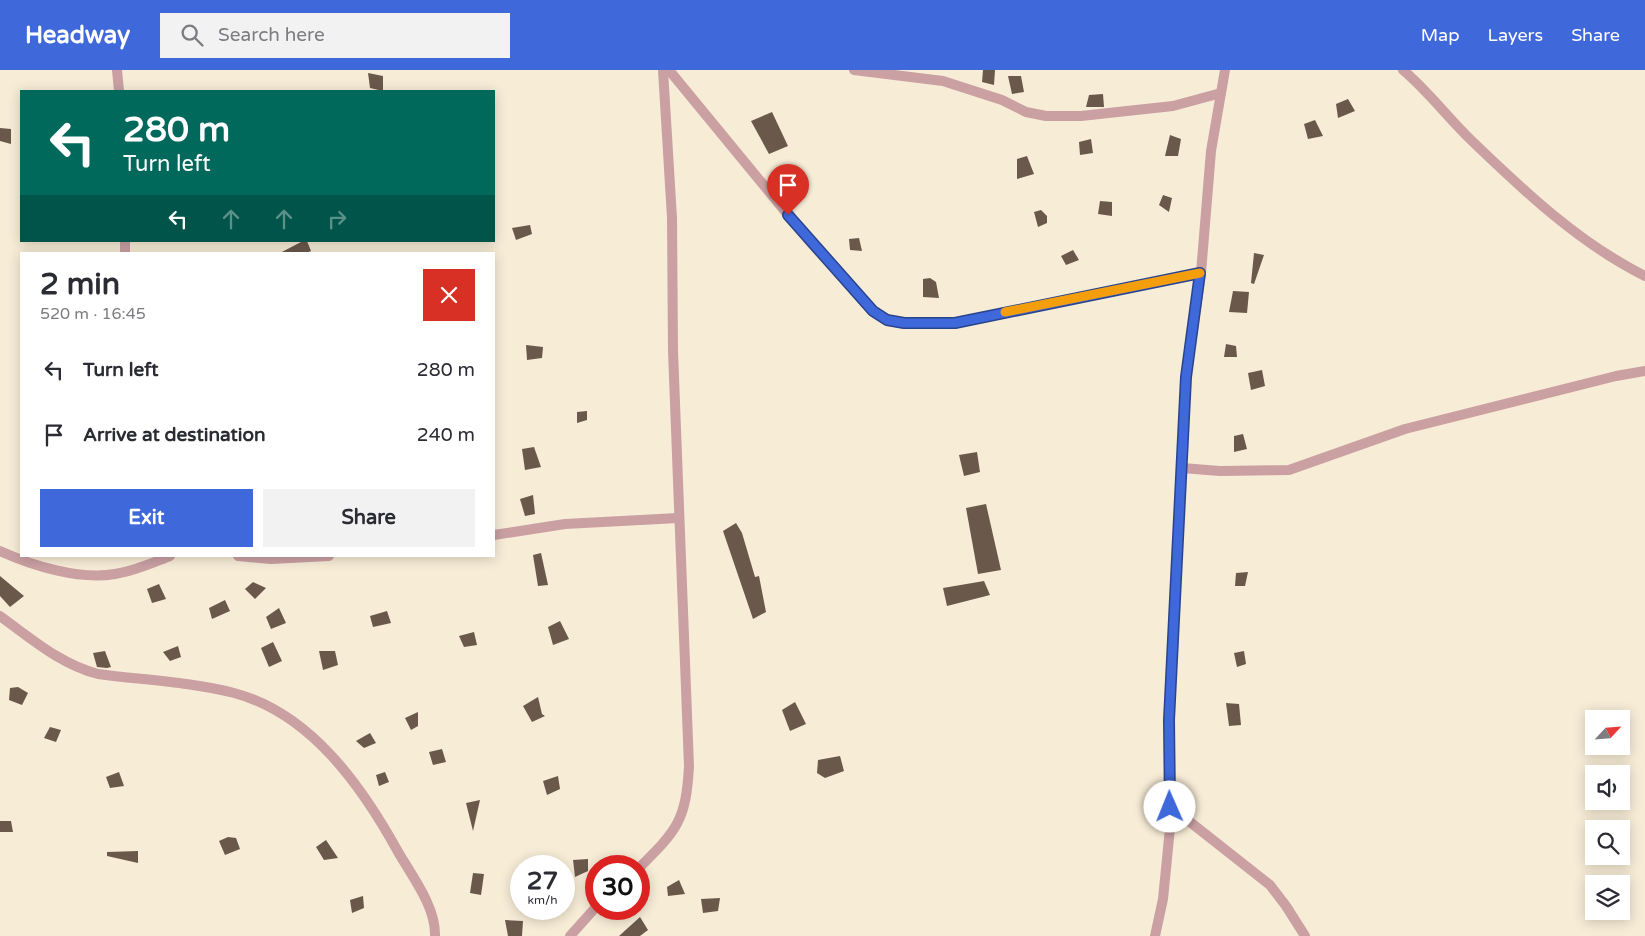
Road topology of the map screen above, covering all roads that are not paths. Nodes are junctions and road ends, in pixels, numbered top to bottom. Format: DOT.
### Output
graph roads {
  1 [pos="117,70"];
  2 [pos="663,70"];
  3 [pos="669,70"];
  4 [pos="854,70"];
  5 [pos="1224,70"];
  6 [pos="1403,70"];
  7 [pos="888,71"];
  8 [pos="119,90"];
  9 [pos="1220,93"];
  10 [pos="1200,273"];
  11 [pos="1645,276"];
  12 [pos="1645,371"];
  13 [pos="1182,468"];
  14 [pos="678,518"];
  15 [pos="495,535"];
  16 [pos="0,551"];
  17 [pos="165,557"];
  18 [pos="246,557"];
  19 [pos="307,557"];
  20 [pos="0,616"];
  21 [pos="1170,807"];
  22 [pos="650,856"];
  23 [pos="585,919"];
  24 [pos="435,936"];
  25 [pos="570,936"];
  26 [pos="1155,936"];
  27 [pos="1305,936"];
  1 -- 8 [label="street"];
  2 -- 14 [label="street"];
  3 -- 10 [label="street"];
  4 -- 7 [label="street"];
  5 -- 9 [label="street"];
  6 -- 11 [label="street"];
  7 -- 9 [label="street"];
  9 -- 10 [label="street"];
  10 -- 13 [label="street"];
  12 -- 13 [label="street"];
  13 -- 21 [label="street"];
  14 -- 15 [label="street"];
  14 -- 22 [label="street"];
  16 -- 17 [label="street"];
  18 -- 19 [label="street"];
  20 -- 24 [label="street"];
  21 -- 26 [label="street"];
  21 -- 27 [label="street"];
  23 -- 25 [label="street"];
}
